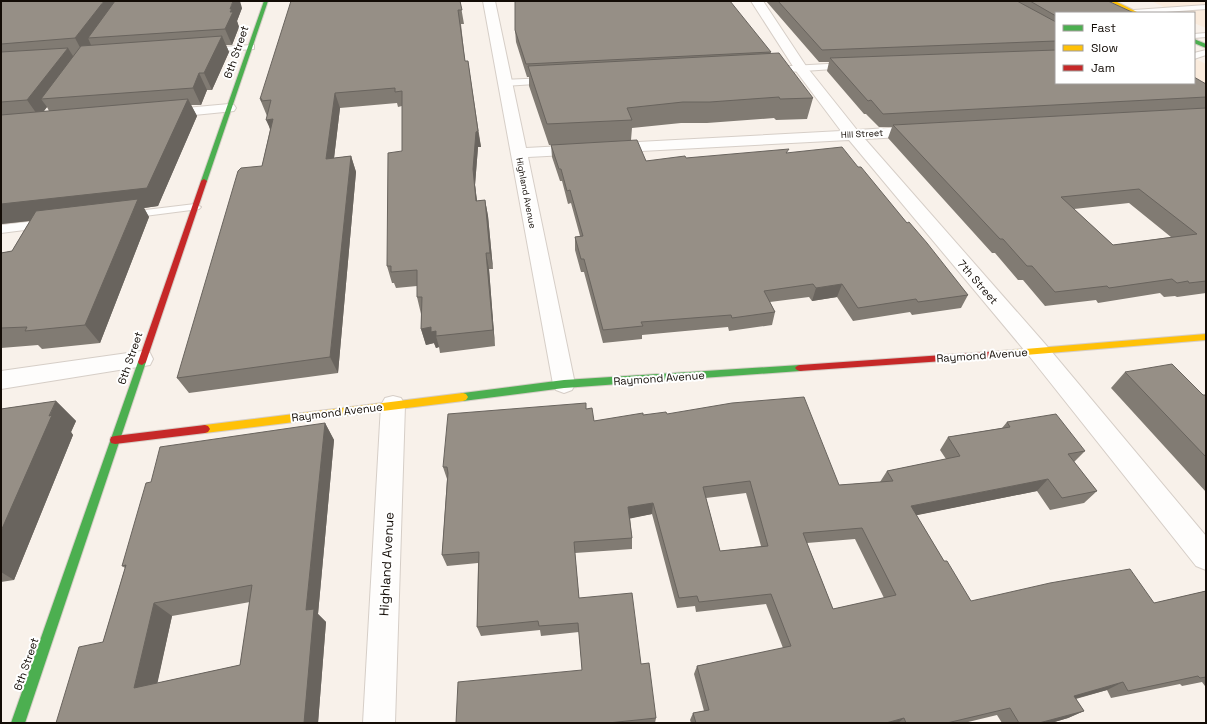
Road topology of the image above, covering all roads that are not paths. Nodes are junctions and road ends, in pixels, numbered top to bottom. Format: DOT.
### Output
graph roads {
  1 [pos="266,1"];
  2 [pos="489,1"];
  3 [pos="757,1"];
  4 [pos="1111,1"];
  5 [pos="1206,7"];
  6 [pos="1135,12"];
  7 [pos="1206,35"];
  8 [pos="1195,36"];
  9 [pos="1195,41"];
  10 [pos="1206,46"];
  11 [pos="250,47"];
  12 [pos="197,51"];
  13 [pos="1206,52"];
  14 [pos="1195,56"];
  15 [pos="856,66"];
  16 [pos="801,68"];
  17 [pos="765,70"];
  18 [pos="554,81"];
  19 [pos="505,83"];
  20 [pos="229,108"];
  21 [pos="151,114"];
  22 [pos="931,130"];
  23 [pos="853,135"];
  24 [pos="518,152"];
  25 [pos="195,207"];
  26 [pos="120,216"];
  27 [pos="56,223"];
  28 [pos="1,229"];
  29 [pos="1206,337"];
  30 [pos="1038,351"];
  31 [pos="142,359"];
  32 [pos="1,380"];
  33 [pos="564,384"];
  34 [pos="393,406"];
  35 [pos="115,440"];
  36 [pos="1206,557"];
  37 [pos="18,723"];
  38 [pos="379,723"];
  1 -- 11 [label="main road, 6th Street"];
  2 -- 19 [label="street, Highland Avenue"];
  3 -- 16 [label="street, 7th Street"];
  4 -- 6 [label="main road"];
  5 -- 6 [label="lane"];
  7 -- 8 [label="lane"];
  9 -- 10 [label="main road"];
  11 -- 12 [label="lane"];
  11 -- 20 [label="main road, 6th Street"];
  13 -- 14 [label="lane"];
  15 -- 16 [label="lane"];
  16 -- 17 [label="lane"];
  16 -- 23 [label="street, 7th Street"];
  18 -- 19 [label="lane"];
  19 -- 24 [label="street, Highland Avenue"];
  20 -- 21 [label="street"];
  20 -- 25 [label="main road, 6th Street"];
  22 -- 23 [label="street, Hill Street"];
  23 -- 24 [label="street, Hill Street"];
  23 -- 30 [label="street, 7th Street"];
  24 -- 33 [label="street, Highland Avenue"];
  25 -- 26 [label="lane"];
  25 -- 31 [label="main road, 6th Street"];
  27 -- 28 [label="lane"];
  29 -- 30 [label="main road, Raymond Avenue"];
  30 -- 33 [label="main road, Raymond Avenue"];
  30 -- 36 [label="street, 7th Street"];
  31 -- 32 [label="street"];
  31 -- 35 [label="main road, 6th Street"];
  33 -- 34 [label="main road, Raymond Avenue"];
  34 -- 35 [label="main road, Raymond Avenue"];
  34 -- 38 [label="street, Highland Avenue"];
  35 -- 37 [label="main road, 6th Street"];
}
